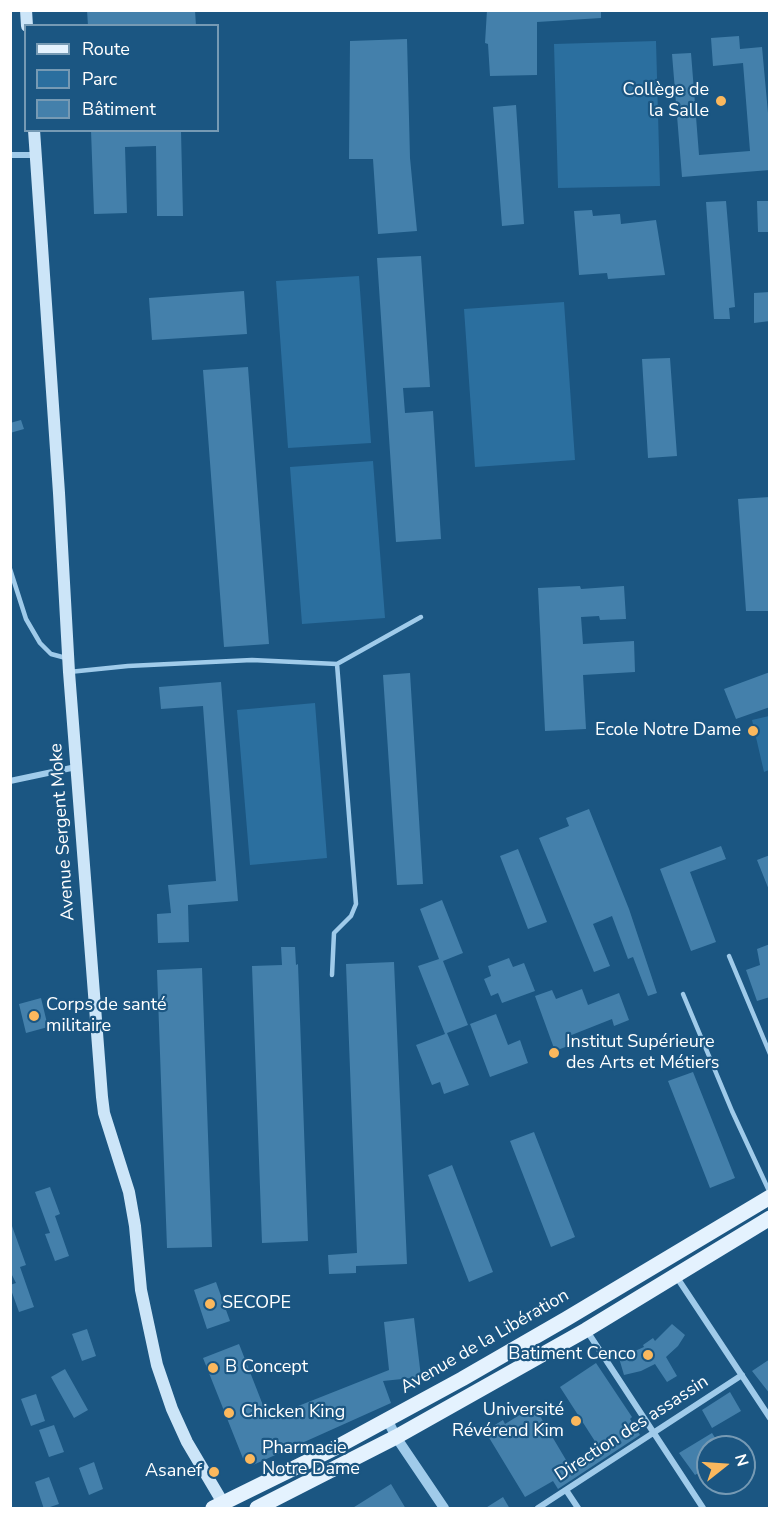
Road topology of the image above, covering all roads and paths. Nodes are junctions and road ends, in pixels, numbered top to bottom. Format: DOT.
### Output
graph roads {
  1 [pos="34,132"];
  2 [pos="10,155"];
  3 [pos="35,155"];
  4 [pos="10,569"];
  5 [pos="421,617"];
  6 [pos="69,658"];
  7 [pos="337,664"];
  8 [pos="69,672"];
  9 [pos="76,767"];
  10 [pos="10,781"];
  11 [pos="729,956"];
  12 [pos="332,975"];
  13 [pos="683,994"];
  14 [pos="770,1054"];
  15 [pos="770,1195"];
  16 [pos="770,1218"];
  17 [pos="676,1276"];
  18 [pos="586,1330"];
  19 [pos="742,1375"];
  20 [pos="770,1418"];
  21 [pos="387,1419"];
  22 [pos="653,1433"];
  23 [pos="396,1437"];
  24 [pos="566,1491"];
  25 [pos="221,1507"];
  26 [pos="257,1509"];
  27 [pos="444,1509"];
  28 [pos="538,1509"];
  29 [pos="578,1509"];
  30 [pos="703,1509"];
  1 -- 3 [label="main road, Avenue Sergent Moke"];
  2 -- 3 [label="street"];
  3 -- 6 [label="main road, Avenue Sergent Moke"];
  4 -- 6 [label="lane"];
  5 -- 7 [label="lane"];
  6 -- 8 [label="main road, Avenue Sergent Moke"];
  7 -- 8 [label="lane"];
  7 -- 12 [label="lane"];
  8 -- 9 [label="main road, Avenue Sergent Moke"];
  9 -- 10 [label="street"];
  9 -- 25 [label="main road, Avenue Sergent Moke"];
  11 -- 14 [label="lane"];
  13 -- 15 [label="lane"];
  15 -- 21 [label="main road, Avenue de la Libération"];
  16 -- 17 [label="main road"];
  17 -- 18 [label="main road"];
  17 -- 19 [label="street"];
  18 -- 22 [label="street"];
  18 -- 23 [label="main road"];
  19 -- 20 [label="street"];
  19 -- 22 [label="street, Direction des assassin"];
  21 -- 23 [label="street"];
  21 -- 25 [label="main road, Avenue de la Libération"];
  22 -- 24 [label="street, Direction des assassin"];
  22 -- 30 [label="street"];
  23 -- 26 [label="main road"];
  23 -- 27 [label="street"];
  24 -- 28 [label="street, Direction des assassin"];
  24 -- 29 [label="street"];
}
